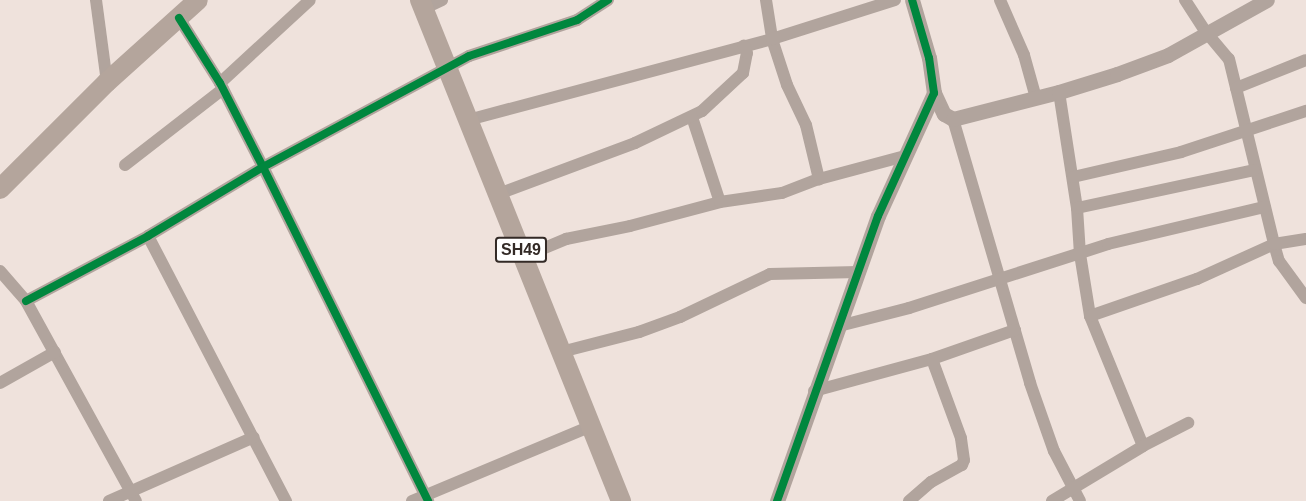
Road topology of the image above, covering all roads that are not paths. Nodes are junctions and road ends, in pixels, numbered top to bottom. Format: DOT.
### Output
graph roads {
  1 [pos="96,0"];
  2 [pos="198,0"];
  3 [pos="310,0"];
  4 [pos="442,0"];
  5 [pos="608,0"];
  6 [pos="766,0"];
  7 [pos="895,0"];
  8 [pos="912,0"];
  9 [pos="1000,0"];
  10 [pos="1185,0"];
  11 [pos="1267,0"];
  12 [pos="422,4"];
  13 [pos="179,18"];
  14 [pos="1206,32"];
  15 [pos="772,39"];
  16 [pos="744,46"];
  17 [pos="1306,60"];
  18 [pos="447,67"];
  19 [pos="107,82"];
  20 [pos="221,86"];
  21 [pos="1236,88"];
  22 [pos="1059,92"];
  23 [pos="934,93"];
  24 [pos="1036,98"];
  25 [pos="1306,111"];
  26 [pos="692,117"];
  27 [pos="953,119"];
  28 [pos="468,120"];
  29 [pos="1244,132"];
  30 [pos="905,156"];
  31 [pos="126,165"];
  32 [pos="263,167"];
  33 [pos="1254,170"];
  34 [pos="1073,177"];
  35 [pos="819,179"];
  36 [pos="0,189"];
  37 [pos="498,194"];
  38 [pos="720,201"];
  39 [pos="1265,207"];
  40 [pos="1077,208"];
  41 [pos="148,236"];
  42 [pos="1306,238"];
  43 [pos="1274,244"];
  44 [pos="1080,254"];
  45 [pos="524,257"];
  46 [pos="0,271"];
  47 [pos="858,272"];
  48 [pos="1000,279"];
  49 [pos="1306,298"];
  50 [pos="26,301"];
  51 [pos="1090,316"];
  52 [pos="839,326"];
  53 [pos="1014,330"];
  54 [pos="55,352"];
  55 [pos="561,352"];
  56 [pos="932,359"];
  57 [pos="0,383"];
  58 [pos="814,391"];
  59 [pos="1188,423"];
  60 [pos="591,426"];
  61 [pos="254,437"];
  62 [pos="1143,446"];
  63 [pos="1071,487"];
  64 [pos="133,496"];
  65 [pos="427,498"];
  66 [pos="109,501"];
  67 [pos="286,501"];
  68 [pos="412,501"];
  69 [pos="621,501"];
  70 [pos="777,501"];
  71 [pos="909,501"];
  72 [pos="1052,501"];
  73 [pos="1080,501"];
  1 -- 19 [label="street"];
  2 -- 13 [label="main road"];
  3 -- 20 [label="street"];
  4 -- 12 [label="street"];
  5 -- 18 [label="street"];
  6 -- 15 [label="street"];
  7 -- 15 [label="street"];
  8 -- 23 [label="street"];
  9 -- 24 [label="street"];
  10 -- 14 [label="street"];
  11 -- 14 [label="street"];
  12 -- 18 [label="main road, SH49"];
  13 -- 19 [label="main road"];
  13 -- 20 [label="street"];
  14 -- 21 [label="street"];
  14 -- 22 [label="street"];
  15 -- 16 [label="street"];
  15 -- 35 [label="street"];
  16 -- 26 [label="street"];
  16 -- 28 [label="street"];
  17 -- 21 [label="street"];
  18 -- 28 [label="main road, SH49"];
  18 -- 32 [label="street"];
  19 -- 36 [label="main road"];
  20 -- 31 [label="street"];
  20 -- 32 [label="street"];
  21 -- 29 [label="street"];
  22 -- 24 [label="street"];
  22 -- 34 [label="street"];
  23 -- 27 [label="street"];
  23 -- 30 [label="street"];
  24 -- 27 [label="street"];
  25 -- 29 [label="street"];
  26 -- 37 [label="street"];
  26 -- 38 [label="street"];
  27 -- 48 [label="street"];
  28 -- 37 [label="main road, SH49"];
  29 -- 33 [label="street"];
  29 -- 34 [label="street"];
  30 -- 35 [label="street"];
  30 -- 47 [label="street"];
  32 -- 41 [label="street"];
  32 -- 65 [label="street"];
  33 -- 39 [label="street"];
  33 -- 40 [label="street"];
  34 -- 40 [label="street"];
  35 -- 38 [label="street"];
  37 -- 45 [label="main road, SH49"];
  38 -- 45 [label="street"];
  39 -- 43 [label="street"];
  39 -- 44 [label="street"];
  40 -- 44 [label="street"];
  41 -- 50 [label="street"];
  41 -- 61 [label="street"];
  42 -- 43 [label="street"];
  43 -- 49 [label="street"];
  43 -- 51 [label="street"];
  44 -- 48 [label="street"];
  44 -- 51 [label="street"];
  45 -- 55 [label="main road, SH49"];
  46 -- 50 [label="street"];
  47 -- 52 [label="street"];
  47 -- 55 [label="street"];
  48 -- 52 [label="street"];
  48 -- 53 [label="street"];
  50 -- 54 [label="street"];
  51 -- 62 [label="street"];
  52 -- 58 [label="street"];
  53 -- 56 [label="street"];
  53 -- 63 [label="street"];
  54 -- 57 [label="street"];
  54 -- 64 [label="street"];
  55 -- 60 [label="main road, SH49"];
  56 -- 58 [label="street"];
  56 -- 71 [label="street"];
  58 -- 70 [label="street"];
  59 -- 62 [label="street"];
  60 -- 65 [label="street"];
  60 -- 69 [label="main road, SH49"];
  61 -- 64 [label="street"];
  61 -- 67 [label="street"];
  62 -- 63 [label="street"];
  63 -- 72 [label="street"];
  63 -- 73 [label="street"];
  64 -- 66 [label="street"];
  65 -- 68 [label="street"];
}
